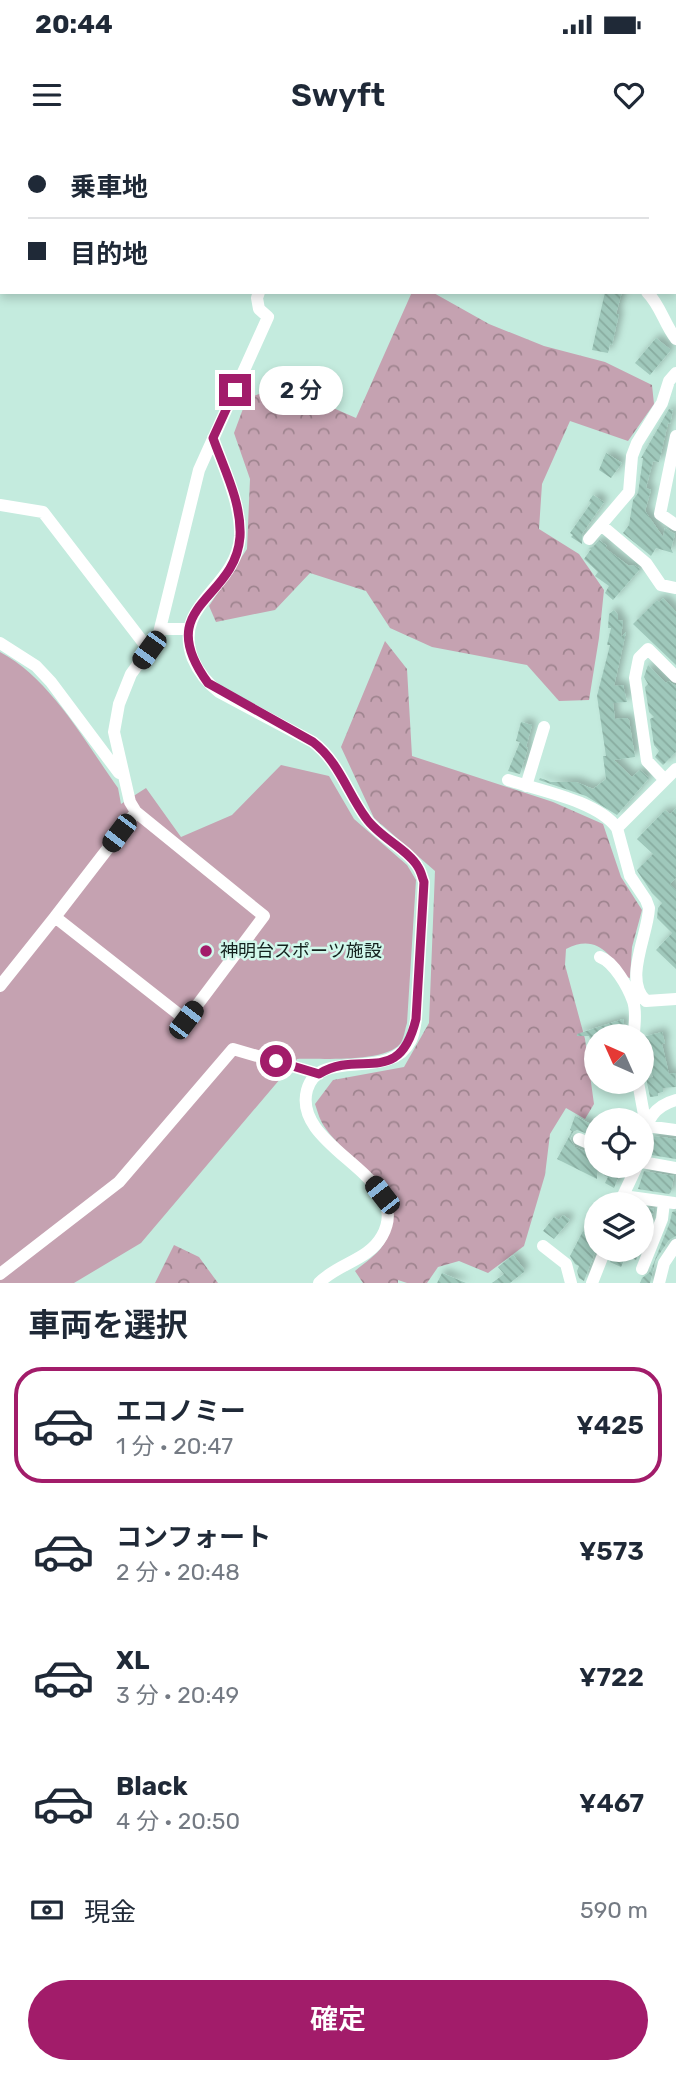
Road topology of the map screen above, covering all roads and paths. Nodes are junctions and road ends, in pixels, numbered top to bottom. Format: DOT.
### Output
graph roads {
  1 [pos="258,294"];
  2 [pos="648,294"];
  3 [pos="676,339"];
  4 [pos="676,373"];
  5 [pos="676,436"];
  6 [pos="213,438"];
  7 [pos="0,505"];
  8 [pos="601,525"];
  9 [pos="676,525"];
  10 [pos="589,538"];
  11 [pos="676,588"];
  12 [pos="161,629"];
  13 [pos="187,629"];
  14 [pos="0,643"];
  15 [pos="149,650"];
  16 [pos="676,677"];
  17 [pos="544,727"];
  18 [pos="676,769"];
  19 [pos="124,779"];
  20 [pos="508,780"];
  21 [pos="665,780"];
  22 [pos="526,786"];
  23 [pos="136,812"];
  24 [pos="617,828"];
  25 [pos="55,917"];
  26 [pos="600,957"];
  27 [pos="0,986"];
  28 [pos="676,999"];
  29 [pos="635,1024"];
  30 [pos="319,1074"];
  31 [pos="676,1100"];
  32 [pos="654,1113"];
  33 [pos="654,1127"];
  34 [pos="676,1130"];
  35 [pos="579,1139"];
  36 [pos="584,1141"];
  37 [pos="654,1164"];
  38 [pos="676,1168"];
  39 [pos="654,1201"];
  40 [pos="654,1239"];
  41 [pos="676,1245"];
  42 [pos="543,1246"];
  43 [pos="654,1259"];
  44 [pos="600,1262"];
  45 [pos="645,1262"];
  46 [pos="664,1263"];
  47 [pos="642,1269"];
  48 [pos="0,1274"];
  49 [pos="319,1283"];
  50 [pos="571,1283"];
  51 [pos="592,1283"];
  52 [pos="659,1283"];
  1 -- 6 [label="street"];
  2 -- 3 [label="street"];
  4 -- 8 [label="street"];
  5 -- 9 [label="street"];
  6 -- 12 [label="street"];
  6 -- 13 [label="street"];
  7 -- 15 [label="street"];
  8 -- 10 [label="street"];
  8 -- 11 [label="street"];
  12 -- 13 [label="street"];
  12 -- 15 [label="street"];
  13 -- 30 [label="street"];
  14 -- 19 [label="street"];
  15 -- 19 [label="street"];
  16 -- 21 [label="street"];
  17 -- 22 [label="street"];
  18 -- 21 [label="street"];
  19 -- 23 [label="street"];
  20 -- 22 [label="street"];
  21 -- 24 [label="street"];
  22 -- 24 [label="street"];
  23 -- 25 [label="street"];
  23 -- 25 [label="street"];
  24 -- 28 [label="street"];
  25 -- 27 [label="street"];
  26 -- 29 [label="street"];
  30 -- 48 [label="street"];
  30 -- 49 [label="street"];
  31 -- 32 [label="street"];
  33 -- 34 [label="street"];
  35 -- 36 [label="street"];
  37 -- 38 [label="street"];
  39 -- 40 [label="street"];
  41 -- 46 [label="street"];
  42 -- 50 [label="street"];
  43 -- 46 [label="street"];
  44 -- 51 [label="street"];
  45 -- 47 [label="street"];
  46 -- 52 [label="street"];
}
